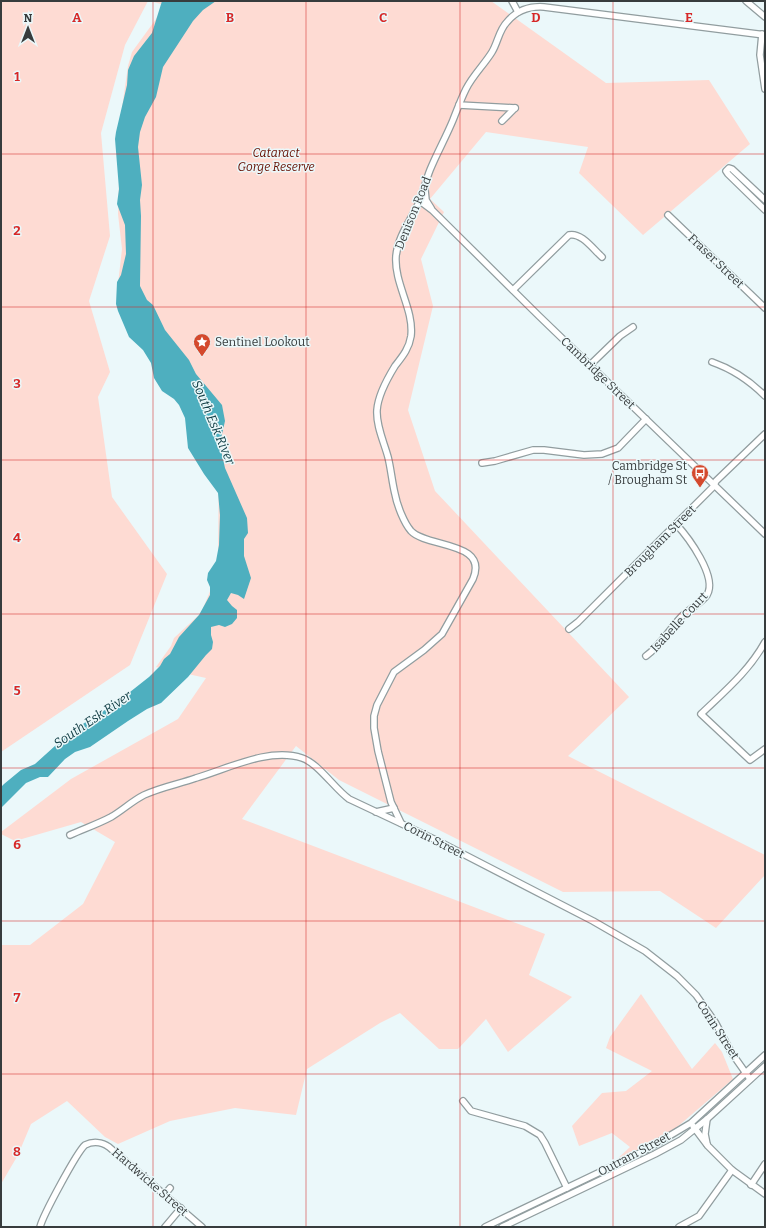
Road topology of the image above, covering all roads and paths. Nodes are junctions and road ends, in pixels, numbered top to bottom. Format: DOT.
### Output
graph roads {
  1 [pos="512,1"];
  2 [pos="746,1"];
  3 [pos="518,12"];
  4 [pos="765,17"];
  5 [pos="763,34"];
  6 [pos="765,89"];
  7 [pos="459,106"];
  8 [pos="502,121"];
  9 [pos="425,186"];
  10 [pos="765,200"];
  11 [pos="420,201"];
  12 [pos="432,210"];
  13 [pos="765,210"];
  14 [pos="668,214"];
  15 [pos="602,257"];
  16 [pos="513,290"];
  17 [pos="765,308"];
  18 [pos="633,327"];
  19 [pos="712,362"];
  20 [pos="590,365"];
  21 [pos="765,396"];
  22 [pos="646,419"];
  23 [pos="765,434"];
  24 [pos="482,463"];
  25 [pos="715,484"];
  26 [pos="676,524"];
  27 [pos="765,534"];
  28 [pos="569,629"];
  29 [pos="765,642"];
  30 [pos="646,656"];
  31 [pos="765,749"];
  32 [pos="394,808"];
  33 [pos="376,812"];
  34 [pos="401,823"];
  35 [pos="70,835"];
  36 [pos="765,1056"];
  37 [pos="765,1066"];
  38 [pos="746,1072"];
  39 [pos="750,1079"];
  40 [pos="463,1101"];
  41 [pos="707,1119"];
  42 [pos="690,1123"];
  43 [pos="694,1129"];
  44 [pos="708,1146"];
  45 [pos="765,1164"];
  46 [pos="732,1170"];
  47 [pos="751,1185"];
  48 [pos="170,1188"];
  49 [pos="567,1188"];
  50 [pos="165,1194"];
  51 [pos="765,1194"];
  52 [pos="181,1208"];
  53 [pos="688,1225"];
  54 [pos="40,1227"];
  55 [pos="164,1227"];
  56 [pos="202,1227"];
  57 [pos="485,1227"];
  58 [pos="502,1227"];
  59 [pos="679,1227"];
  1 -- 3 [label="street"];
  2 -- 4 [label="street"];
  3 -- 5 [label="street, Denison Road"];
  3 -- 7 [label="street, Denison Road"];
  5 -- 6 [label="street"];
  7 -- 8 [label="street"];
  7 -- 9 [label="street, Denison Road"];
  9 -- 11 [label="street, Denison Road"];
  9 -- 12 [label="street, Cambridge Street"];
  10 -- 13 [label="street"];
  11 -- 12 [label="street, Cambridge Street"];
  11 -- 32 [label="street, Denison Road"];
  12 -- 16 [label="street, Cambridge Street"];
  14 -- 17 [label="street, Fraser Street"];
  15 -- 16 [label="street"];
  16 -- 20 [label="street, Cambridge Street"];
  18 -- 20 [label="street"];
  19 -- 21 [label="street"];
  20 -- 22 [label="street, Cambridge Street"];
  22 -- 24 [label="street"];
  22 -- 25 [label="street, Cambridge Street"];
  23 -- 25 [label="street, Brougham Street"];
  25 -- 26 [label="street, Brougham Street"];
  25 -- 27 [label="street, Cambridge Street"];
  26 -- 28 [label="street, Brougham Street"];
  26 -- 30 [label="street, Isabelle Court"];
  29 -- 31 [label="street"];
  32 -- 33 [label="street"];
  32 -- 34 [label="street, Denison Road"];
  33 -- 34 [label="street, Corin Street"];
  33 -- 35 [label="street, Corin Street"];
  34 -- 38 [label="street, Corin Street"];
  36 -- 38 [label="street, Outram Street"];
  37 -- 39 [label="street, Outram Street"];
  38 -- 39 [label="street, Corin Street"];
  38 -- 42 [label="street, Outram Street"];
  39 -- 41 [label="street, Outram Street"];
  40 -- 49 [label="street"];
  41 -- 43 [label="street, Outram Street"];
  41 -- 44 [label="street"];
  42 -- 43 [label="street"];
  42 -- 49 [label="street, Outram Street"];
  43 -- 44 [label="street"];
  43 -- 58 [label="street, Outram Street"];
  44 -- 46 [label="street"];
  45 -- 47 [label="street"];
  46 -- 47 [label="street"];
  46 -- 53 [label="street"];
  47 -- 51 [label="street"];
  48 -- 50 [label="street"];
  49 -- 57 [label="street, Outram Street"];
  50 -- 52 [label="street, Hardwicke Street"];
  50 -- 54 [label="street, Hardwicke Street"];
  52 -- 55 [label="street"];
  52 -- 56 [label="street, Hardwicke Street"];
  53 -- 59 [label="street"];
}
